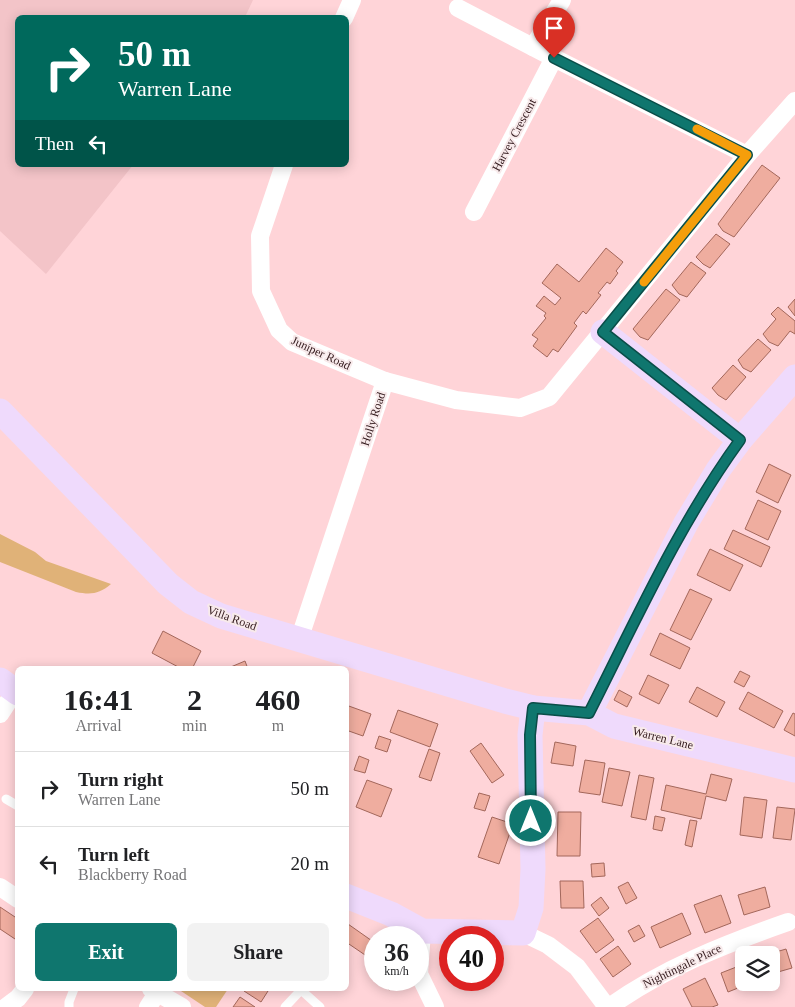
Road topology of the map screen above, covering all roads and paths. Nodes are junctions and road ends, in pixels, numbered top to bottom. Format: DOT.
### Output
graph roads {
  1 [pos="352,0"];
  2 [pos="562,0"];
  3 [pos="458,8"];
  4 [pos="345,15"];
  5 [pos="533,47"];
  6 [pos="554,58"];
  7 [pos="795,102"];
  8 [pos="747,155"];
  9 [pos="283,167"];
  10 [pos="474,212"];
  11 [pos="603,332"];
  12 [pos="795,377"];
  13 [pos="385,381"];
  14 [pos="0,411"];
  15 [pos="740,440"];
  16 [pos="299,640"];
  17 [pos="11,688"];
  18 [pos="533,708"];
  19 [pos="589,713"];
  20 [pos="0,714"];
  21 [pos="795,770"];
  22 [pos="6,799"];
  23 [pos="15,804"];
  24 [pos="0,887"];
  25 [pos="15,897"];
  26 [pos="349,897"];
  27 [pos="788,922"];
  28 [pos="413,926"];
  29 [pos="429,931"];
  30 [pos="523,933"];
  31 [pos="23,991"];
  32 [pos="73,991"];
  33 [pos="300,991"];
  34 [pos="302,991"];
  35 [pos="427,991"];
  36 [pos="152,996"];
  37 [pos="6,1007"];
  38 [pos="69,1007"];
  39 [pos="182,1007"];
  40 [pos="285,1007"];
  41 [pos="320,1007"];
  42 [pos="435,1007"];
  43 [pos="608,1007"];
  1 -- 4 [label="street"];
  2 -- 5 [label="street"];
  3 -- 5 [label="street"];
  5 -- 6 [label="street"];
  6 -- 8 [label="street"];
  6 -- 10 [label="street, Harvey Crescent"];
  7 -- 8 [label="street, Holly Road"];
  8 -- 11 [label="street, Holly Road"];
  9 -- 13 [label="street, Juniper Road"];
  11 -- 13 [label="street, Holly Road"];
  11 -- 15 [label="street"];
  12 -- 15 [label="street"];
  13 -- 16 [label="street, Holly Road"];
  14 -- 16 [label="street, Villa Road"];
  15 -- 19 [label="street"];
  16 -- 18 [label="street, Villa Road"];
  17 -- 20 [label="street"];
  18 -- 19 [label="street, Warren Lane"];
  18 -- 30 [label="street"];
  19 -- 21 [label="street, Warren Lane"];
  22 -- 23 [label="lane"];
  24 -- 25 [label="street"];
  26 -- 28 [label="street"];
  27 -- 43 [label="street, Nightingale Place"];
  29 -- 30 [label="street"];
  30 -- 43 [label="street"];
  31 -- 37 [label="street"];
  32 -- 38 [label="lane"];
  33 -- 40 [label="lane"];
  34 -- 41 [label="lane"];
  35 -- 42 [label="street"];
  36 -- 39 [label="street"];
}
